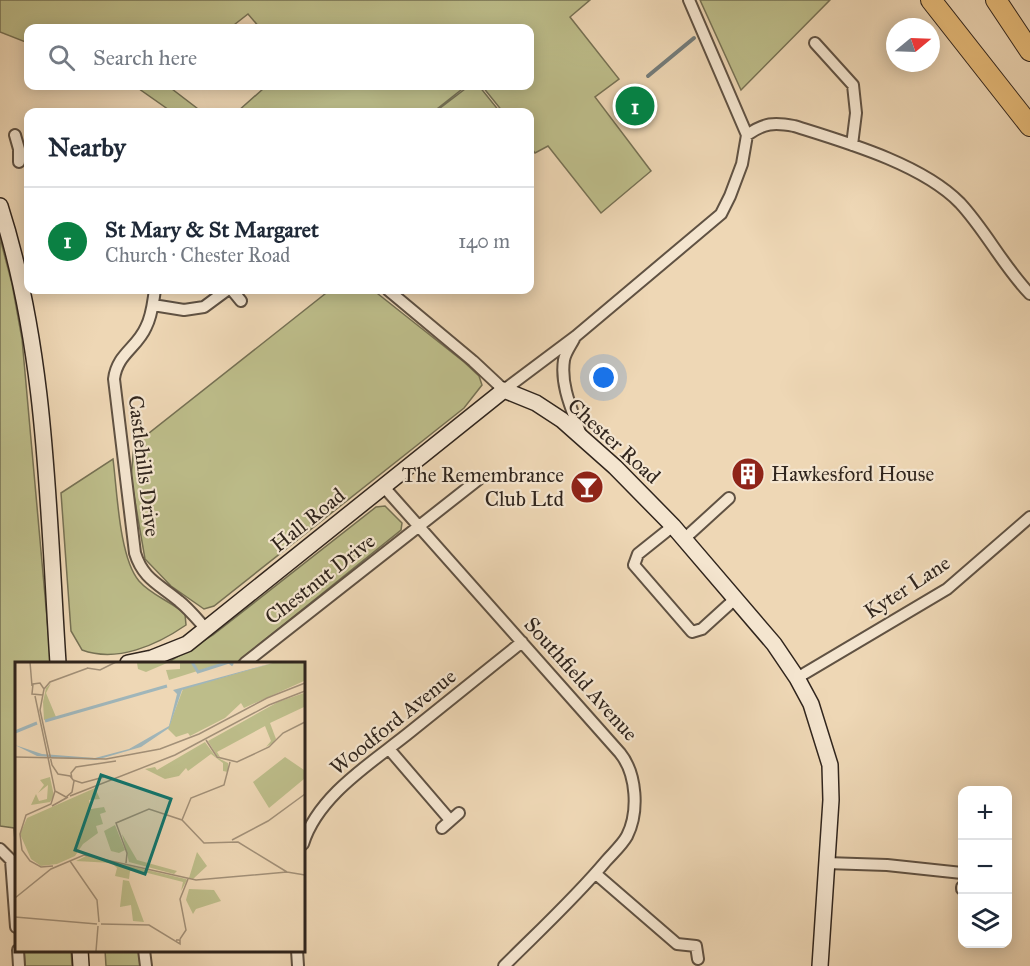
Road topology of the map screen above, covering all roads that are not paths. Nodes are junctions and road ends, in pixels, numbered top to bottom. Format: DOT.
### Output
graph roads {
  1 [pos="689,0"];
  2 [pos="931,0"];
  3 [pos="996,0"];
  4 [pos="815,43"];
  5 [pos="1030,51"];
  6 [pos="1030,126"];
  7 [pos="15,135"];
  8 [pos="747,135"];
  9 [pos="852,145"];
  10 [pos="24,148"];
  11 [pos="19,162"];
  12 [pos="0,206"];
  13 [pos="24,294"];
  14 [pos="24,294"];
  15 [pos="154,294"];
  16 [pos="222,294"];
  17 [pos="235,294"];
  18 [pos="393,294"];
  19 [pos="1030,294"];
  20 [pos="241,301"];
  21 [pos="153,305"];
  22 [pos="576,336"];
  23 [pos="504,390"];
  24 [pos="581,436"];
  25 [pos="479,479"];
  26 [pos="383,486"];
  27 [pos="729,498"];
  28 [pos="1030,518"];
  29 [pos="418,526"];
  30 [pos="673,526"];
  31 [pos="684,539"];
  32 [pos="735,599"];
  33 [pos="206,629"];
  34 [pos="522,642"];
  35 [pos="58,662"];
  36 [pos="133,662"];
  37 [pos="246,662"];
  38 [pos="797,678"];
  39 [pos="389,750"];
  40 [pos="459,813"];
  41 [pos="304,842"];
  42 [pos="0,849"];
  43 [pos="826,862"];
  44 [pos="958,872"];
  45 [pos="596,874"];
  46 [pos="15,910"];
  47 [pos="18,951"];
  48 [pos="80,951"];
  49 [pos="144,951"];
  50 [pos="297,951"];
  51 [pos="698,959"];
  52 [pos="19,966"];
  53 [pos="81,966"];
  54 [pos="146,966"];
  55 [pos="298,966"];
  56 [pos="504,966"];
  57 [pos="820,966"];
  1 -- 8 [label="street"];
  2 -- 6 [label="highway"];
  3 -- 5 [label="highway"];
  4 -- 9 [label="street"];
  7 -- 10 [label="street"];
  8 -- 9 [label="street"];
  8 -- 22 [label="street"];
  9 -- 19 [label="street"];
  10 -- 11 [label="street"];
  12 -- 13 [label="main road"];
  14 -- 35 [label="main road"];
  15 -- 21 [label="street, Castlehills Drive"];
  16 -- 21 [label="street"];
  17 -- 20 [label="street"];
  18 -- 23 [label="street"];
  21 -- 33 [label="street, Castlehills Drive"];
  22 -- 23 [label="street"];
  22 -- 24 [label="street"];
  23 -- 24 [label="main road, Chester Road"];
  23 -- 26 [label="main road, Hall Road"];
  24 -- 30 [label="main road, Chester Road"];
  25 -- 29 [label="street, Chestnut Drive"];
  26 -- 29 [label="street, Southfield Avenue"];
  26 -- 33 [label="main road, Hall Road"];
  27 -- 31 [label="street"];
  28 -- 38 [label="street, Kyter Lane"];
  29 -- 34 [label="street, Southfield Avenue"];
  29 -- 37 [label="street, Chestnut Drive"];
  30 -- 31 [label="main road, Chester Road"];
  30 -- 32 [label="street"];
  31 -- 32 [label="main road, Chester Road"];
  32 -- 38 [label="main road, Chester Road"];
  33 -- 36 [label="main road, Hall Road"];
  34 -- 39 [label="street, Woodford Avenue"];
  34 -- 45 [label="street, Southfield Avenue"];
  38 -- 43 [label="main road, Chester Road"];
  39 -- 40 [label="street"];
  39 -- 41 [label="street, Woodford Avenue"];
  42 -- 46 [label="street"];
  43 -- 44 [label="street"];
  43 -- 57 [label="main road, Chester Road"];
  45 -- 51 [label="street"];
  45 -- 56 [label="street, Southfield Avenue"];
  47 -- 52 [label="street"];
  48 -- 53 [label="main road"];
  49 -- 54 [label="street"];
  50 -- 55 [label="street"];
}
